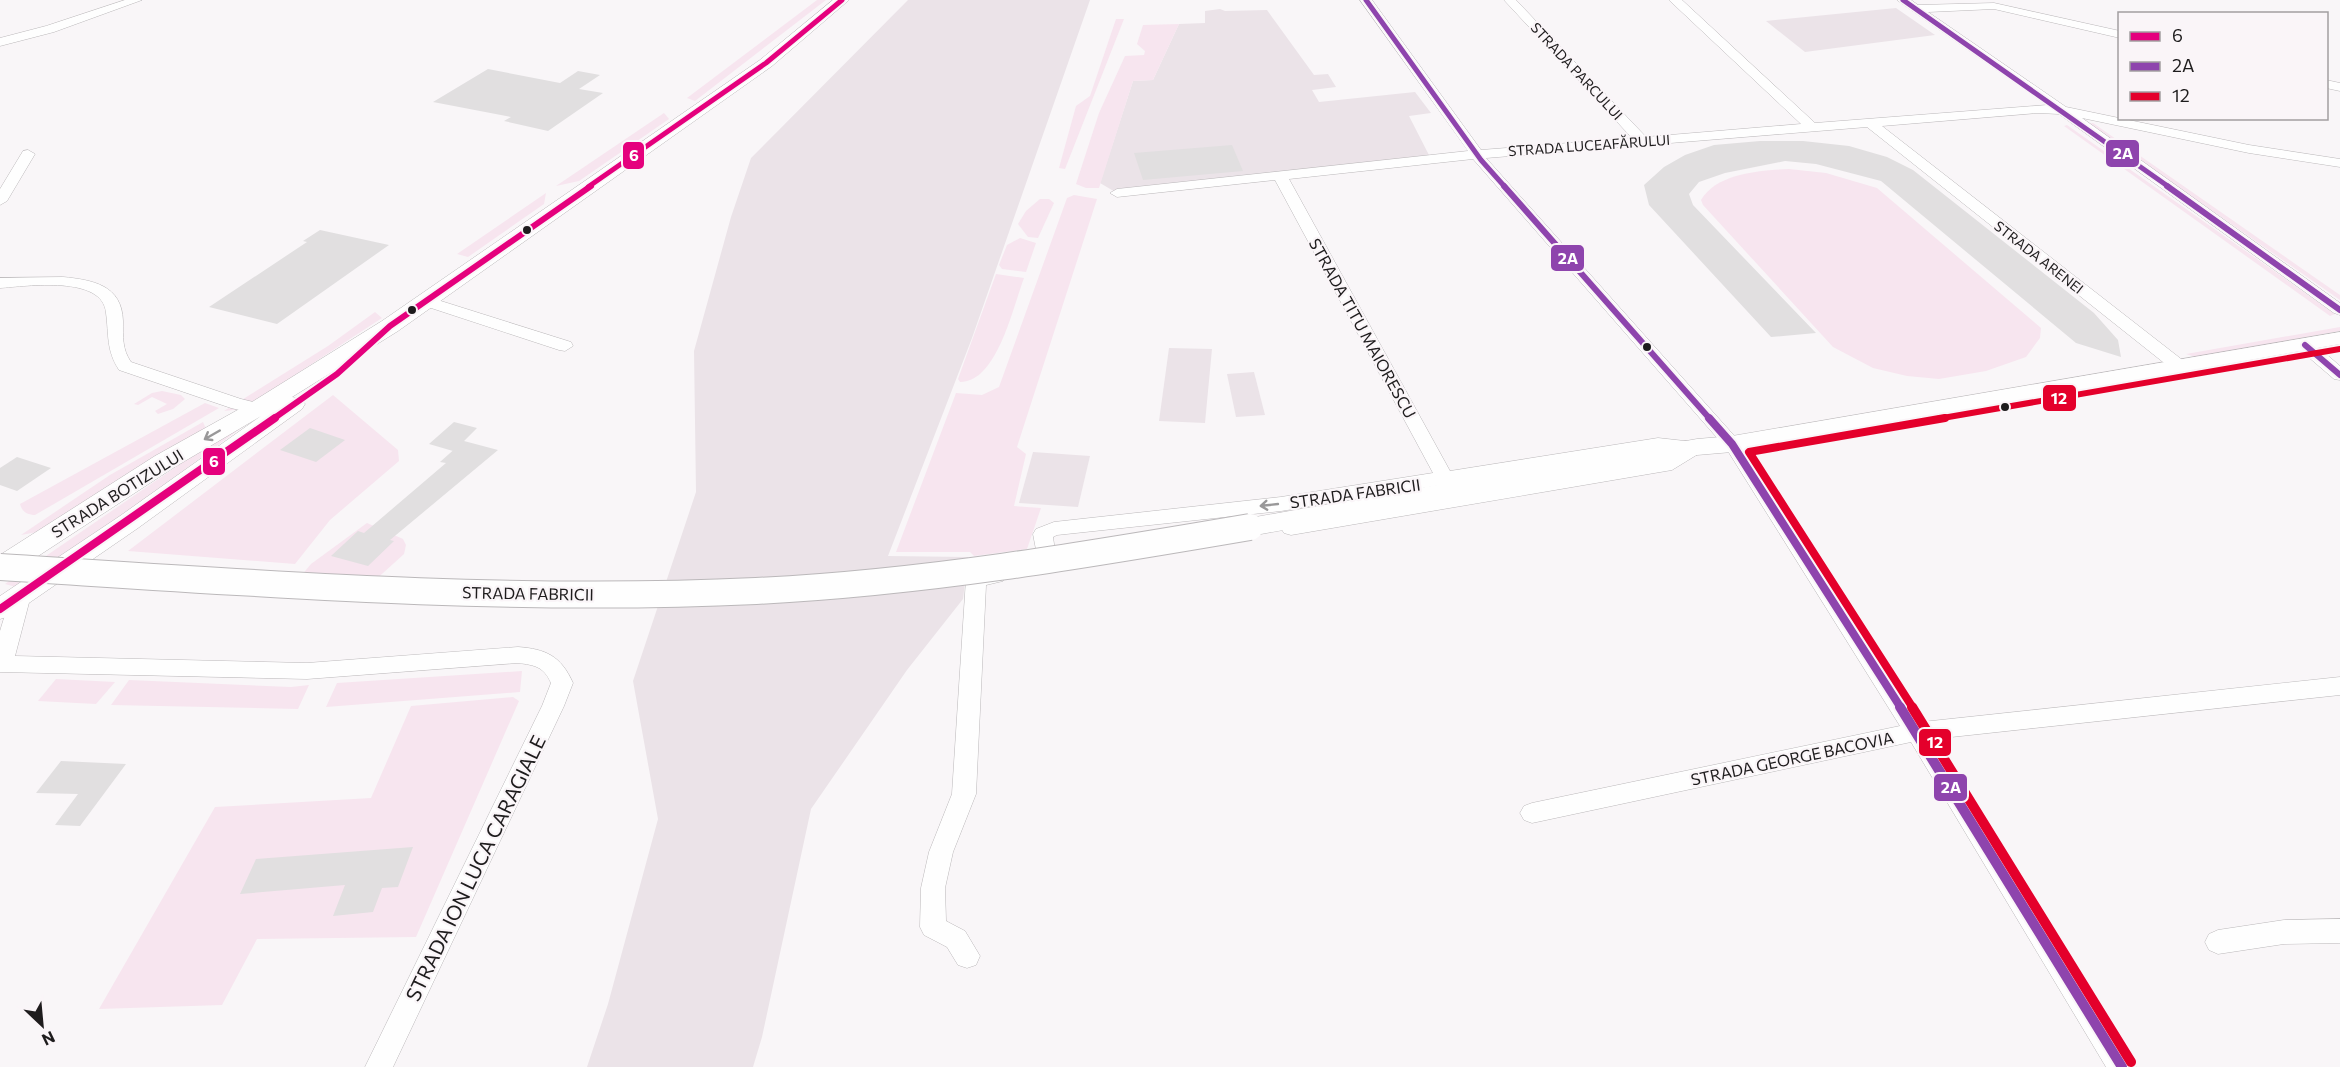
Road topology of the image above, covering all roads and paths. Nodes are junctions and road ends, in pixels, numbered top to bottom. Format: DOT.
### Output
graph roads {
  1 [pos="136,0"];
  2 [pos="842,0"];
  3 [pos="1366,0"];
  4 [pos="1510,0"];
  5 [pos="1675,0"];
  6 [pos="1903,0"];
  7 [pos="2014,0"];
  8 [pos="1994,5"];
  9 [pos="1916,9"];
  10 [pos="2118,34"];
  11 [pos="0,42"];
  12 [pos="2062,110"];
  13 [pos="1869,122"];
  14 [pos="1812,127"];
  15 [pos="1643,141"];
  16 [pos="1899,148"];
  17 [pos="28,154"];
  18 [pos="1478,154"];
  19 [pos="2340,163"];
  20 [pos="1280,176"];
  21 [pos="1117,193"];
  22 [pos="0,201"];
  23 [pos="0,283"];
  24 [pos="425,301"];
  25 [pos="2340,310"];
  26 [pos="2340,338"];
  27 [pos="2305,345"];
  28 [pos="565,346"];
  29 [pos="2179,366"];
  30 [pos="2340,375"];
  31 [pos="270,411"];
  32 [pos="1732,444"];
  33 [pos="1697,447"];
  34 [pos="1446,480"];
  35 [pos="1065,566"];
  36 [pos="0,568"];
  37 [pos="21,595"];
  38 [pos="0,609"];
  39 [pos="4,665"];
  40 [pos="2340,686"];
  41 [pos="1916,732"];
  42 [pos="1532,813"];
  43 [pos="2340,931"];
  44 [pos="2218,942"];
  45 [pos="967,956"];
  46 [pos="379,1067"];
  47 [pos="2122,1067"];
  1 -- 11 [label="street"];
  2 -- 24 [label="main road, STRADA BOTIZULUI"];
  3 -- 18 [label="street"];
  4 -- 15 [label="street, STRADA PARCULUI"];
  5 -- 14 [label="street"];
  6 -- 9 [label="street"];
  7 -- 8 [label="street"];
  8 -- 9 [label="street"];
  8 -- 10 [label="street"];
  9 -- 12 [label="street"];
  12 -- 13 [label="street, STRADA LUCEAFĂRULUI"];
  12 -- 19 [label="street"];
  12 -- 25 [label="street"];
  13 -- 14 [label="street, STRADA LUCEAFĂRULUI"];
  13 -- 16 [label="street, STRADA ARENEI"];
  14 -- 15 [label="street, STRADA LUCEAFĂRULUI"];
  14 -- 16 [label="street, STRADA ARENEI"];
  15 -- 18 [label="street, STRADA LUCEAFĂRULUI"];
  16 -- 29 [label="street, STRADA ARENEI"];
  17 -- 22 [label="street"];
  18 -- 20 [label="street, STRADA LUCEAFĂRULUI"];
  18 -- 32 [label="street"];
  20 -- 21 [label="street, STRADA LUCEAFĂRULUI"];
  20 -- 34 [label="street, STRADA TITU MAIORESCU"];
  23 -- 31 [label="street"];
  24 -- 28 [label="street"];
  24 -- 31 [label="main road, STRADA BOTIZULUI"];
  26 -- 27 [label="main road, STRADA FABRICII"];
  27 -- 29 [label="main road, STRADA FABRICII"];
  27 -- 30 [label="street"];
  29 -- 32 [label="main road, STRADA FABRICII"];
  31 -- 36 [label="main road, STRADA BOTIZULUI, one-way"];
  31 -- 37 [label="main road, STRADA BOTIZULUI"];
  32 -- 33 [label="main road, STRADA FABRICII"];
  32 -- 41 [label="street"];
  33 -- 34 [label="street, STRADA FABRICII"];
  33 -- 35 [label="street, STRADA FABRICII"];
  33 -- 36 [label="main road, STRADA FABRICII, bridge"];
  34 -- 35 [label="street, STRADA FABRICII, one-way"];
  35 -- 45 [label="street"];
  37 -- 38 [label="main road, STRADA BOTIZULUI"];
  37 -- 39 [label="street"];
  39 -- 46 [label="street, STRADA ION LUCA CARAGIALE"];
  40 -- 41 [label="street, STRADA GEORGE BACOVIA"];
  41 -- 42 [label="street, STRADA GEORGE BACOVIA"];
  41 -- 47 [label="street"];
  43 -- 44 [label="street"];
}
